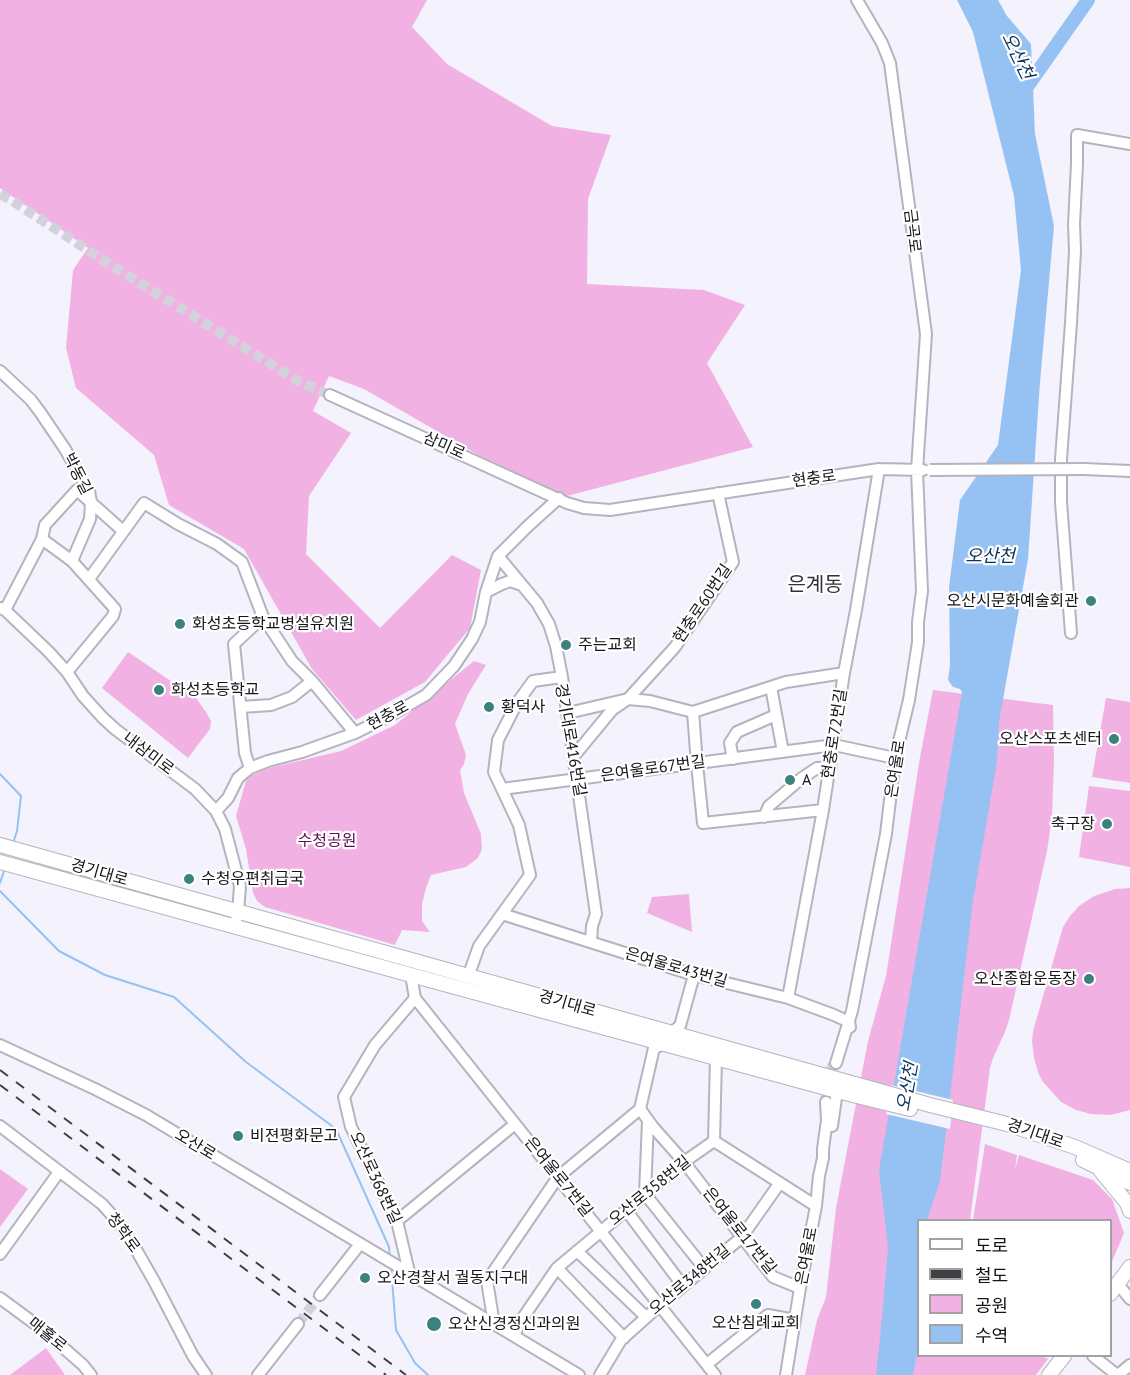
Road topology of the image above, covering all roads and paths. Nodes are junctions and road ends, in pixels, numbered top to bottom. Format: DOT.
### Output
graph roads {
  1 [pos="857,0"];
  2 [pos="1130,144"];
  3 [pos="0,371"];
  4 [pos="330,394"];
  5 [pos="879,470"];
  6 [pos="917,470"];
  7 [pos="1130,471"];
  8 [pos="718,493"];
  9 [pos="558,498"];
  10 [pos="91,502"];
  11 [pos="123,531"];
  12 [pos="42,539"];
  13 [pos="498,556"];
  14 [pos="72,561"];
  15 [pos="89,579"];
  16 [pos="522,585"];
  17 [pos="486,592"];
  18 [pos="3,609"];
  19 [pos="264,617"];
  20 [pos="1071,633"];
  21 [pos="67,672"];
  22 [pos="844,673"];
  23 [pos="562,677"];
  24 [pos="312,681"];
  25 [pos="771,687"];
  26 [pos="628,699"];
  27 [pos="241,707"];
  28 [pos="693,712"];
  29 [pos="568,713"];
  30 [pos="776,715"];
  31 [pos="355,733"];
  32 [pos="834,745"];
  33 [pos="783,752"];
  34 [pos="574,756"];
  35 [pos="896,758"];
  36 [pos="733,759"];
  37 [pos="696,764"];
  38 [pos="831,767"];
  39 [pos="250,768"];
  40 [pos="578,779"];
  41 [pos="502,789"];
  42 [pos="823,810"];
  43 [pos="216,811"];
  44 [pos="764,817"];
  45 [pos="0,845"];
  46 [pos="0,862"];
  47 [pos="238,913"];
  48 [pos="502,914"];
  49 [pos="234,927"];
  50 [pos="591,942"];
  51 [pos="411,975"];
  52 [pos="694,975"];
  53 [pos="468,977"];
  54 [pos="414,998"];
  55 [pos="788,998"];
  56 [pos="849,1022"];
  57 [pos="668,1039"];
  58 [pos="0,1045"];
  59 [pos="716,1058"];
  60 [pos="836,1063"];
  61 [pos="842,1087"];
  62 [pos="826,1102"];
  63 [pos="640,1109"];
  64 [pos="648,1121"];
  65 [pos="515,1124"];
  66 [pos="0,1126"];
  67 [pos="714,1142"];
  68 [pos="823,1158"];
  69 [pos="1130,1159"];
  70 [pos="684,1162"];
  71 [pos="1100,1162"];
  72 [pos="59,1172"];
  73 [pos="1130,1172"];
  74 [pos="558,1177"];
  75 [pos="1130,1183"];
  76 [pos="780,1184"];
  77 [pos="645,1194"];
  78 [pos="816,1206"];
  79 [pos="626,1210"];
  80 [pos="1130,1211"];
  81 [pos="397,1221"];
  82 [pos="600,1231"];
  83 [pos="741,1238"];
  84 [pos="360,1244"];
  85 [pos="576,1251"];
  86 [pos="0,1254"];
  87 [pos="557,1268"];
  88 [pos="1129,1268"];
  89 [pos="704,1269"];
  90 [pos="405,1270"];
  91 [pos="683,1286"];
  92 [pos="800,1288"];
  93 [pos="1114,1289"];
  94 [pos="320,1294"];
  95 [pos="0,1298"];
  96 [pos="1130,1299"];
  97 [pos="660,1305"];
  98 [pos="646,1317"];
  99 [pos="795,1320"];
  100 [pos="298,1324"];
  101 [pos="494,1324"];
  102 [pos="514,1336"];
  103 [pos="624,1338"];
  104 [pos="1063,1357"];
  105 [pos="1094,1357"];
  106 [pos="707,1364"];
  107 [pos="1130,1365"];
  108 [pos="92,1375"];
  109 [pos="206,1375"];
  110 [pos="258,1375"];
  111 [pos="579,1375"];
  112 [pos="600,1375"];
  113 [pos="715,1375"];
  114 [pos="786,1375"];
  115 [pos="1049,1375"];
  116 [pos="1117,1375"];
  1 -- 6 [label="street, 금곡로"];
  2 -- 20 [label="street"];
  3 -- 10 [label="street, 박동길"];
  4 -- 9 [label="street, 삼미로"];
  5 -- 6 [label="street, 현충로"];
  5 -- 8 [label="street, 현충로"];
  5 -- 22 [label="street, 현충로72번길"];
  6 -- 7 [label="street, 현충로, bridge"];
  6 -- 35 [label="street, 은여울로"];
  8 -- 9 [label="street, 현충로"];
  8 -- 26 [label="street, 현충로60번길"];
  9 -- 13 [label="street"];
  10 -- 11 [label="street"];
  10 -- 12 [label="street"];
  10 -- 14 [label="street, 박동길"];
  11 -- 15 [label="street"];
  11 -- 19 [label="street"];
  12 -- 14 [label="street"];
  12 -- 18 [label="street"];
  13 -- 16 [label="street"];
  13 -- 17 [label="street, 현충로"];
  14 -- 15 [label="street"];
  15 -- 21 [label="street"];
  16 -- 17 [label="street"];
  16 -- 23 [label="street"];
  17 -- 31 [label="street, 현충로"];
  18 -- 21 [label="street, 내삼미로"];
  19 -- 24 [label="street"];
  19 -- 27 [label="street"];
  21 -- 43 [label="street, 내삼미로"];
  22 -- 25 [label="street"];
  22 -- 32 [label="street, 현충로72번길"];
  23 -- 29 [label="street, 경기대로416번길"];
  23 -- 41 [label="street, 경기대로416번길"];
  24 -- 27 [label="street"];
  24 -- 31 [label="street"];
  25 -- 28 [label="street"];
  25 -- 30 [label="street"];
  26 -- 28 [label="street"];
  26 -- 29 [label="street"];
  26 -- 34 [label="street, 현충로60번길"];
  27 -- 39 [label="street"];
  28 -- 37 [label="street"];
  29 -- 34 [label="street, 경기대로416번길"];
  30 -- 33 [label="street"];
  30 -- 36 [label="street"];
  31 -- 39 [label="street, 현충로"];
  32 -- 33 [label="street, 은여울로67번길"];
  32 -- 35 [label="street, 은여울로67번길"];
  32 -- 38 [label="street, 현충로72번길"];
  33 -- 36 [label="street, 은여울로67번길"];
  34 -- 40 [label="street, 경기대로416번길"];
  35 -- 56 [label="street, 은여울로"];
  36 -- 37 [label="street, 은여울로67번길"];
  37 -- 40 [label="street, 은여울로67번길"];
  37 -- 44 [label="street"];
  38 -- 42 [label="street, 현충로72번길"];
  38 -- 44 [label="street"];
  39 -- 43 [label="street"];
  40 -- 41 [label="street, 은여울로67번길"];
  40 -- 50 [label="street, 경기대로416번길"];
  41 -- 48 [label="street, 경기대로416번길"];
  42 -- 44 [label="street"];
  42 -- 55 [label="street, 현충로72번길"];
  43 -- 47 [label="street, 내삼미로"];
  45 -- 47 [label="main road, 경기대로"];
  46 -- 49 [label="main road, 경기대로"];
  47 -- 49 [label="street, 내삼미로"];
  47 -- 53 [label="main road, 경기대로"];
  48 -- 50 [label="street, 은여울로43번길"];
  48 -- 53 [label="street, 경기대로416번길"];
  49 -- 51 [label="main road, 경기대로"];
  50 -- 52 [label="street, 은여울로43번길"];
  51 -- 54 [label="street"];
  51 -- 57 [label="main road, 경기대로"];
  52 -- 55 [label="street, 은여울로43번길"];
  52 -- 57 [label="street"];
  53 -- 57 [label="main road, 경기대로"];
  54 -- 65 [label="street, 은여울로7번길"];
  54 -- 81 [label="street, 오산로368번길"];
  55 -- 56 [label="street, 은여울로43번길"];
  56 -- 60 [label="street, 은여울로"];
  56 -- 61 [label="street"];
  57 -- 59 [label="main road, 경기대로"];
  57 -- 61 [label="main road, 경기대로"];
  57 -- 63 [label="street"];
  58 -- 84 [label="street, 오산로"];
  59 -- 61 [label="main road, 경기대로"];
  59 -- 67 [label="street"];
  61 -- 68 [label="street"];
  61 -- 71 [label="main road, 경기대로"];
  62 -- 68 [label="street, 은여울로"];
  63 -- 64 [label="street, 은여울로17번길"];
  63 -- 74 [label="street"];
  64 -- 70 [label="street, 은여울로17번길"];
  64 -- 77 [label="street"];
  65 -- 74 [label="street, 은여울로7번길"];
  65 -- 81 [label="street"];
  66 -- 72 [label="street, 청학로"];
  67 -- 70 [label="street, 오산로358번길"];
  67 -- 76 [label="street"];
  68 -- 78 [label="street, 은여울로"];
  69 -- 71 [label="main road"];
  70 -- 77 [label="street, 오산로358번길"];
  70 -- 83 [label="street, 은여울로17번길"];
  71 -- 73 [label="main road, 경기대로"];
  71 -- 75 [label="main road, 경기대로"];
  71 -- 80 [label="main road"];
  72 -- 86 [label="street"];
  72 -- 109 [label="street, 청학로"];
  74 -- 82 [label="street, 은여울로7번길"];
  74 -- 101 [label="street"];
  76 -- 78 [label="street"];
  76 -- 83 [label="street, 오산로348번길"];
  77 -- 79 [label="street, 오산로358번길"];
  77 -- 89 [label="street"];
  78 -- 92 [label="street, 은여울로"];
  79 -- 82 [label="street, 오산로358번길"];
  79 -- 91 [label="street"];
  81 -- 90 [label="street, 오산로368번길"];
  82 -- 85 [label="street, 오산로358번길"];
  82 -- 97 [label="street, 은여울로7번길"];
  83 -- 89 [label="street, 오산로348번길"];
  83 -- 92 [label="street, 은여울로17번길"];
  84 -- 90 [label="street, 오산로"];
  84 -- 94 [label="street"];
  85 -- 87 [label="street, 오산로358번길"];
  85 -- 98 [label="street"];
  87 -- 102 [label="street, 오산로358번길"];
  87 -- 103 [label="street"];
  88 -- 93 [label="main road"];
  89 -- 91 [label="street, 오산로348번길"];
  90 -- 101 [label="street"];
  91 -- 97 [label="street, 오산로348번길"];
  92 -- 99 [label="street, 은여울로"];
  93 -- 96 [label="street"];
  95 -- 108 [label="street, 매홀로"];
  97 -- 98 [label="street, 오산로348번길"];
  97 -- 106 [label="street, 은여울로7번길"];
  98 -- 103 [label="street, 오산로348번길"];
  99 -- 106 [label="street"];
  99 -- 114 [label="street, 은여울로"];
  100 -- 110 [label="street"];
  101 -- 102 [label="street"];
  102 -- 111 [label="street"];
  103 -- 112 [label="street, 오산로348번길"];
  104 -- 115 [label="main road"];
  105 -- 116 [label="street"];
  106 -- 113 [label="street, 은여울로7번길"];
  107 -- 116 [label="street"];
}
